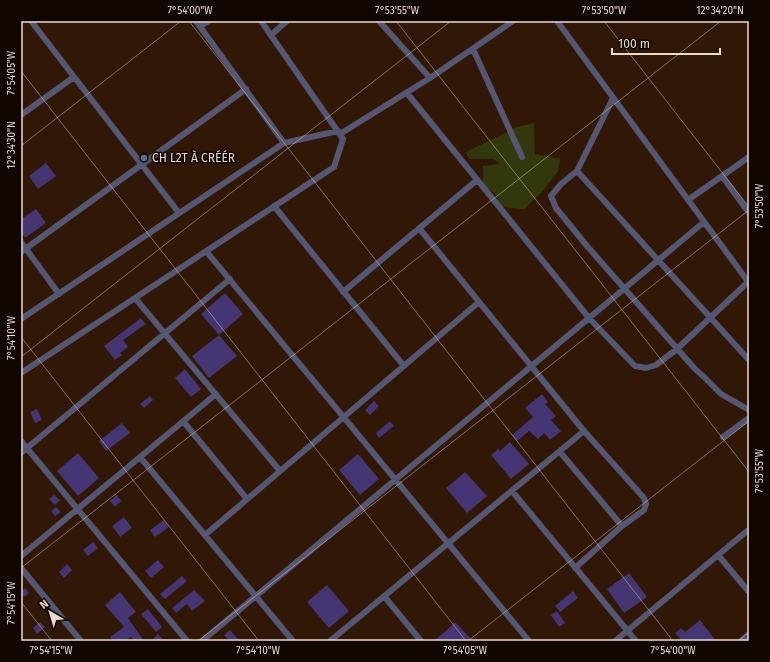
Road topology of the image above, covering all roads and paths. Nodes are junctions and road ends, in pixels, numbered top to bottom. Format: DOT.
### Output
graph roads {
  1 [pos="31,21"];
  2 [pos="209,21"];
  3 [pos="262,21"];
  4 [pos="287,21"];
  5 [pos="379,21"];
  6 [pos="513,21"];
  7 [pos="557,21"];
  8 [pos="198,24"];
  9 [pos="271,35"];
  10 [pos="473,49"];
  11 [pos="74,77"];
  12 [pos="430,78"];
  13 [pos="246,89"];
  14 [pos="407,93"];
  15 [pos="613,98"];
  16 [pos="21,115"];
  17 [pos="339,133"];
  18 [pos="284,143"];
  19 [pos="522,157"];
  20 [pos="749,157"];
  21 [pos="142,165"];
  22 [pos="577,171"];
  23 [pos="722,176"];
  24 [pos="477,180"];
  25 [pos="688,200"];
  26 [pos="274,206"];
  27 [pos="179,213"];
  28 [pos="749,213"];
  29 [pos="704,222"];
  30 [pos="419,228"];
  31 [pos="21,242"];
  32 [pos="24,251"];
  33 [pos="206,251"];
  34 [pos="658,260"];
  35 [pos="230,279"];
  36 [pos="749,283"];
  37 [pos="624,288"];
  38 [pos="343,292"];
  39 [pos="59,294"];
  40 [pos="136,298"];
  41 [pos="479,302"];
  42 [pos="589,318"];
  43 [pos="710,318"];
  44 [pos="21,319"];
  45 [pos="165,333"];
  46 [pos="677,349"];
  47 [pos="749,360"];
  48 [pos="404,366"];
  49 [pos="531,366"];
  50 [pos="21,373"];
  51 [pos="216,394"];
  52 [pos="749,410"];
  53 [pos="344,417"];
  54 [pos="749,418"];
  55 [pos="183,421"];
  56 [pos="584,431"];
  57 [pos="723,437"];
  58 [pos="21,441"];
  59 [pos="26,448"];
  60 [pos="560,452"];
  61 [pos="21,453"];
  62 [pos="140,457"];
  63 [pos="280,471"];
  64 [pos="396,479"];
  65 [pos="512,491"];
  66 [pos="247,499"];
  67 [pos="77,509"];
  68 [pos="622,526"];
  69 [pos="747,531"];
  70 [pos="205,535"];
  71 [pos="448,543"];
  72 [pos="718,555"];
  73 [pos="21,556"];
  74 [pos="21,568"];
  75 [pos="575,568"];
  76 [pos="749,592"];
  77 [pos="256,596"];
  78 [pos="384,596"];
  79 [pos="627,631"];
  80 [pos="749,634"];
  81 [pos="79,640"];
  82 [pos="187,641"];
  83 [pos="202,641"];
  84 [pos="293,641"];
  85 [pos="330,641"];
  86 [pos="421,641"];
  87 [pos="529,641"];
  88 [pos="615,641"];
  89 [pos="636,641"];
  90 [pos="741,641"];
  1 -- 11 [label="street"];
  2 -- 8 [label="street"];
  3 -- 9 [label="street"];
  4 -- 9 [label="street"];
  5 -- 12 [label="street"];
  6 -- 10 [label="street"];
  7 -- 15 [label="street"];
  8 -- 13 [label="street"];
  9 -- 17 [label="street"];
  10 -- 12 [label="street"];
  10 -- 19 [label="street"];
  11 -- 16 [label="street"];
  11 -- 21 [label="street"];
  12 -- 14 [label="street"];
  13 -- 18 [label="street"];
  13 -- 21 [label="street"];
  14 -- 17 [label="street"];
  14 -- 24 [label="street"];
  15 -- 22 [label="street"];
  15 -- 25 [label="street"];
  17 -- 18 [label="street"];
  17 -- 26 [label="street"];
  18 -- 27 [label="street"];
  20 -- 23 [label="street"];
  21 -- 27 [label="street"];
  21 -- 32 [label="street"];
  22 -- 34 [label="street"];
  22 -- 37 [label="street"];
  23 -- 25 [label="street"];
  23 -- 28 [label="street"];
  24 -- 30 [label="street"];
  24 -- 42 [label="street"];
  25 -- 29 [label="street"];
  26 -- 33 [label="street"];
  26 -- 38 [label="street"];
  27 -- 39 [label="street"];
  29 -- 34 [label="street"];
  29 -- 36 [label="street"];
  30 -- 38 [label="street"];
  30 -- 41 [label="street"];
  31 -- 32 [label="street"];
  32 -- 39 [label="street"];
  33 -- 35 [label="street"];
  33 -- 40 [label="street"];
  34 -- 37 [label="street"];
  34 -- 43 [label="street"];
  35 -- 45 [label="street"];
  35 -- 53 [label="street"];
  36 -- 43 [label="street"];
  37 -- 42 [label="street"];
  37 -- 46 [label="street"];
  38 -- 48 [label="street"];
  39 -- 44 [label="street"];
  40 -- 45 [label="street"];
  40 -- 50 [label="street"];
  41 -- 48 [label="street"];
  41 -- 49 [label="street"];
  42 -- 46 [label="street"];
  42 -- 49 [label="street"];
  43 -- 46 [label="street"];
  43 -- 47 [label="street"];
  45 -- 51 [label="street"];
  45 -- 59 [label="street"];
  46 -- 52 [label="street"];
  48 -- 53 [label="street"];
  49 -- 56 [label="street"];
  49 -- 64 [label="street"];
  51 -- 55 [label="street"];
  51 -- 63 [label="street"];
  53 -- 63 [label="street"];
  53 -- 64 [label="street"];
  54 -- 57 [label="street"];
  55 -- 62 [label="street"];
  55 -- 66 [label="street"];
  56 -- 60 [label="street"];
  56 -- 68 [label="street"];
  58 -- 59 [label="street"];
  59 -- 61 [label="street"];
  59 -- 67 [label="street"];
  60 -- 65 [label="street"];
  60 -- 68 [label="street"];
  62 -- 67 [label="street"];
  62 -- 70 [label="street"];
  63 -- 66 [label="street"];
  64 -- 71 [label="street"];
  64 -- 77 [label="street"];
  65 -- 71 [label="street"];
  65 -- 75 [label="street"];
  66 -- 70 [label="street"];
  67 -- 73 [label="street"];
  67 -- 82 [label="street"];
  68 -- 75 [label="street"];
  69 -- 72 [label="street"];
  70 -- 77 [label="street"];
  71 -- 78 [label="street"];
  71 -- 87 [label="street"];
  72 -- 76 [label="street"];
  72 -- 79 [label="street"];
  74 -- 81 [label="street"];
  75 -- 79 [label="street"];
  77 -- 83 [label="street"];
  77 -- 84 [label="street"];
  78 -- 85 [label="street"];
  78 -- 86 [label="street"];
  79 -- 88 [label="street"];
  79 -- 89 [label="street"];
  80 -- 90 [label="street"];
}
